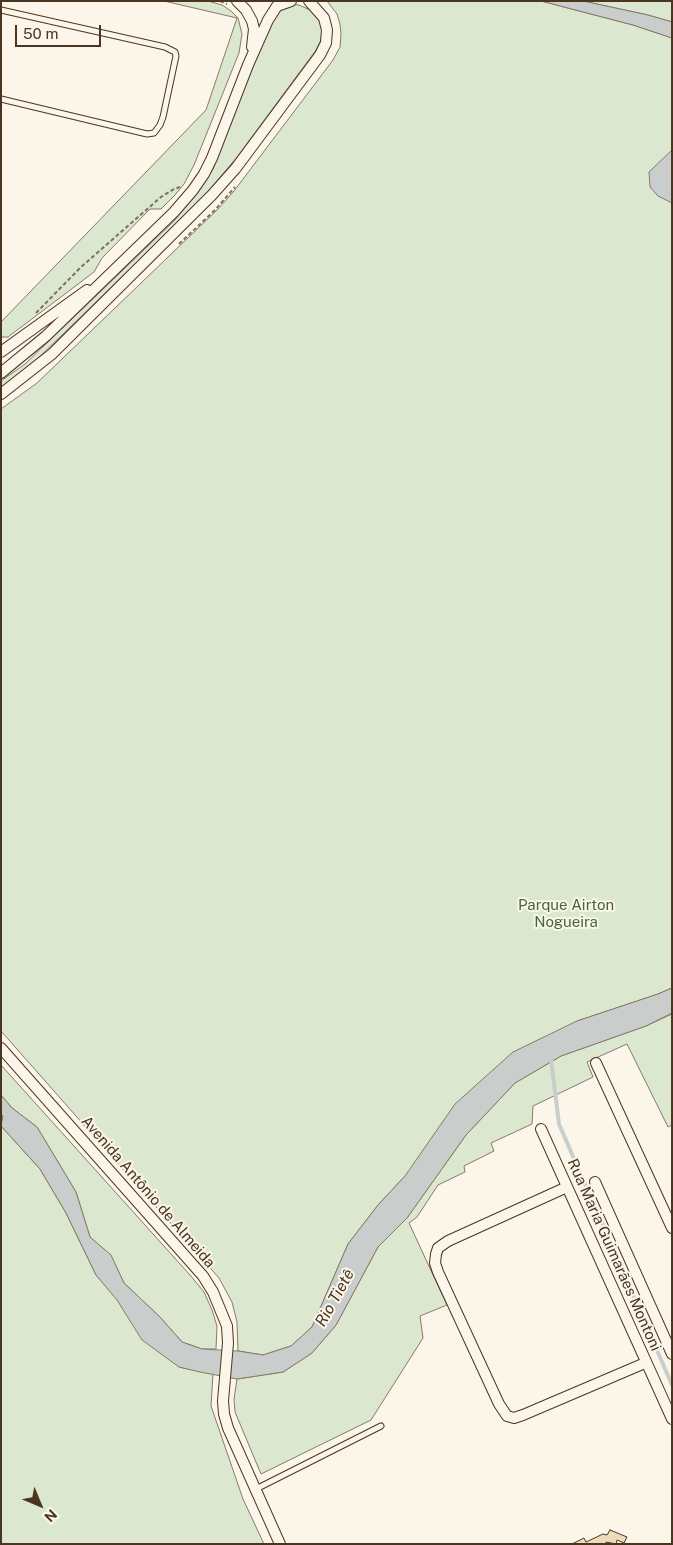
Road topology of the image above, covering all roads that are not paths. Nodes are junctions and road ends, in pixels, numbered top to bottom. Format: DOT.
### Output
graph roads {
  1 [pos="292,1"];
  2 [pos="309,1"];
  3 [pos="233,3"];
  4 [pos="1,10"];
  5 [pos="318,11"];
  6 [pos="248,65"];
  7 [pos="1,99"];
  8 [pos="114,271"];
  9 [pos="1,352"];
  10 [pos="1,372"];
  11 [pos="1,394"];
  12 [pos="1,1048"];
  13 [pos="596,1063"];
  14 [pos="541,1129"];
  15 [pos="595,1182"];
  16 [pos="567,1187"];
  17 [pos="672,1228"];
  18 [pos="671,1348"];
  19 [pos="645,1363"];
  20 [pos="672,1420"];
  21 [pos="381,1426"];
  22 [pos="256,1489"];
  23 [pos="280,1544"];
  1 -- 5 [label="street"];
  1 -- 6 [label="street"];
  2 -- 5 [label="street"];
  3 -- 6 [label="street"];
  4 -- 7 [label="lane"];
  5 -- 11 [label="street"];
  6 -- 8 [label="street"];
  8 -- 9 [label="street"];
  8 -- 10 [label="street"];
  12 -- 22 [label="street, Avenida Antônio de Almeida"];
  13 -- 17 [label="street"];
  14 -- 16 [label="street, Rua Maria Guimarães Montoni"];
  15 -- 18 [label="street"];
  16 -- 19 [label="street, Rua Maria Guimarães Montoni"];
  16 -- 19 [label="street"];
  19 -- 20 [label="street, Rua Maria Guimarães Montoni"];
  21 -- 22 [label="lane"];
  22 -- 23 [label="street, Avenida Antônio de Almeida"];
}
